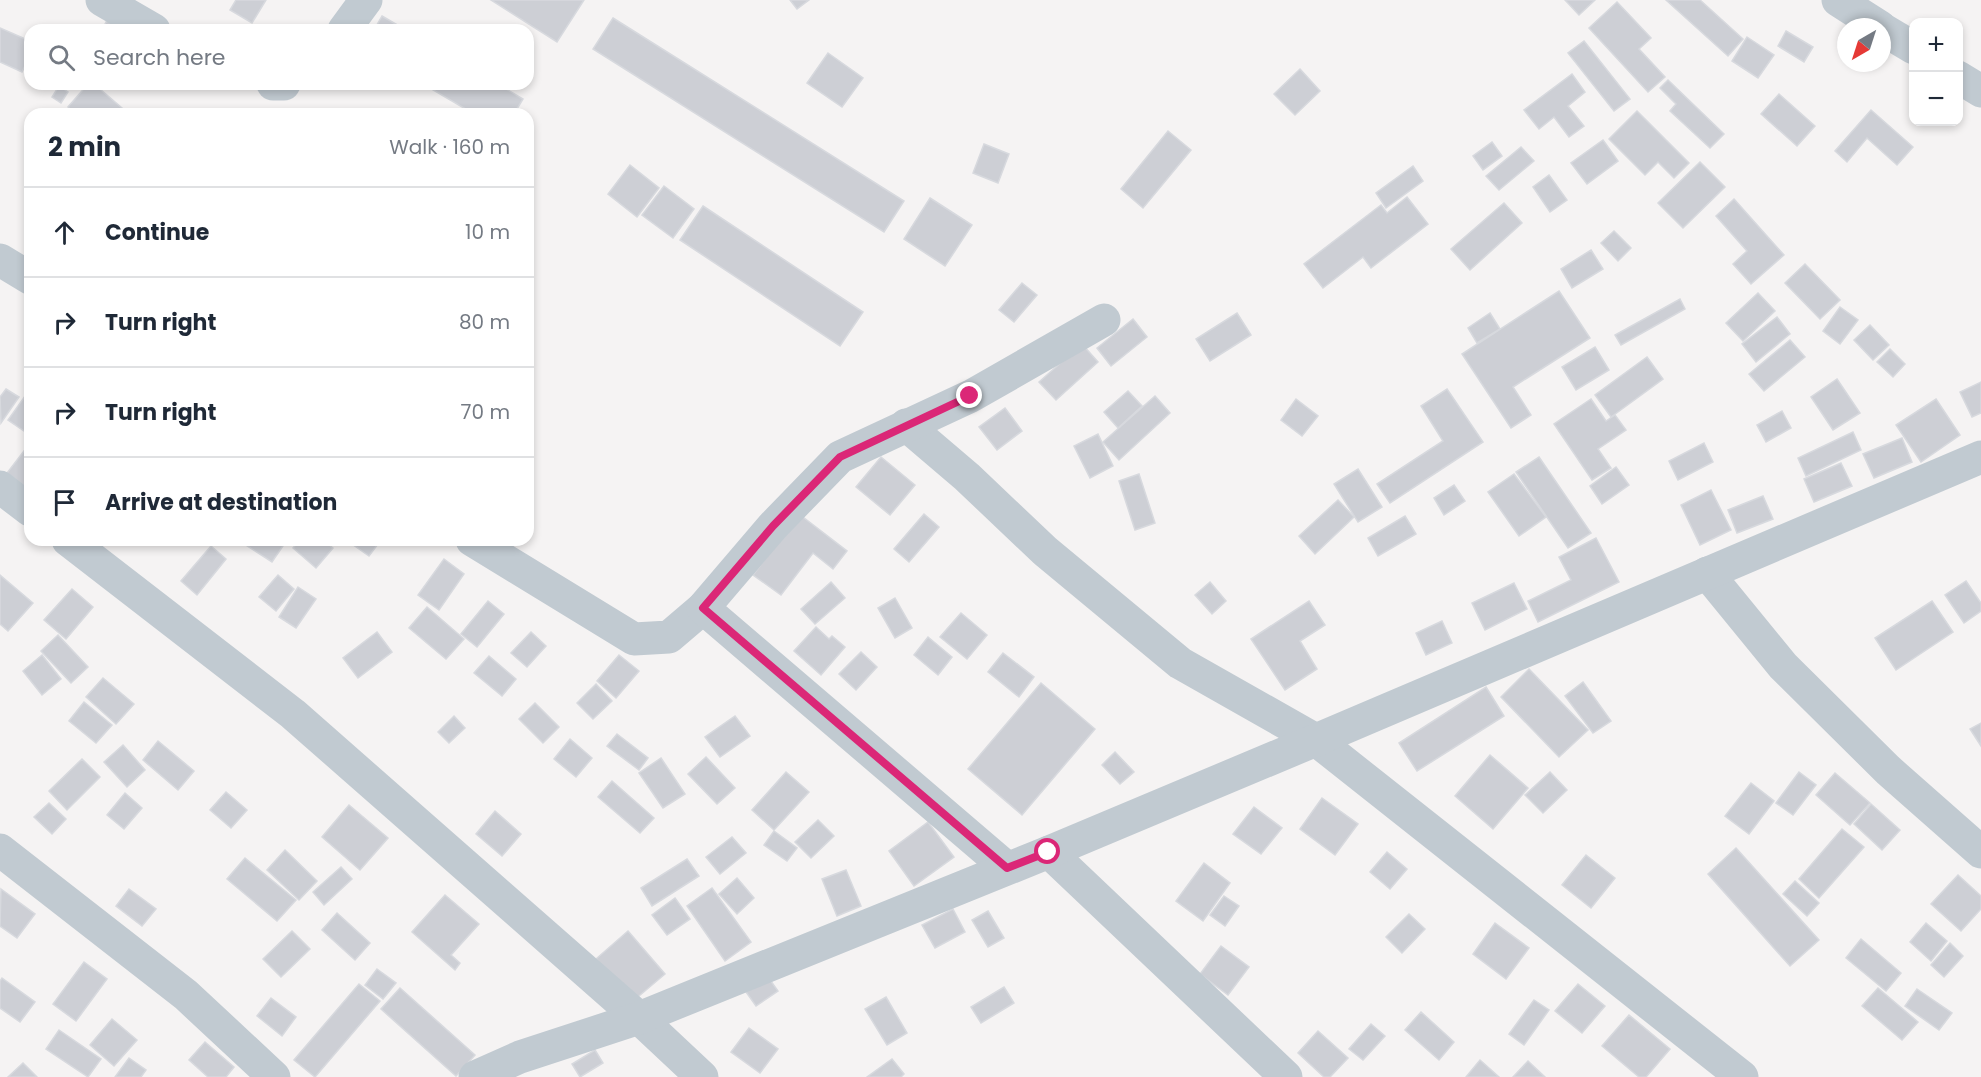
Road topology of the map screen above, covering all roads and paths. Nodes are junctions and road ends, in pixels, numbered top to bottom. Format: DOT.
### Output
graph roads {
  1 [pos="102,0"];
  2 [pos="366,0"];
  3 [pos="1838,0"];
  4 [pos="1866,18"];
  5 [pos="144,24"];
  6 [pos="348,24"];
  7 [pos="1891,34"];
  8 [pos="1909,45"];
  9 [pos="1963,80"];
  10 [pos="1981,91"];
  11 [pos="0,260"];
  12 [pos="24,274"];
  13 [pos="1104,320"];
  14 [pos="906,425"];
  15 [pos="1981,457"];
  16 [pos="0,487"];
  17 [pos="24,505"];
  18 [pos="76,546"];
  19 [pos="482,546"];
  20 [pos="1707,573"];
  21 [pos="703,608"];
  22 [pos="1316,740"];
  23 [pos="0,850"];
  24 [pos="1048,852"];
  25 [pos="1981,852"];
  26 [pos="1007,868"];
  27 [pos="639,1018"];
  28 [pos="274,1077"];
  29 [pos="475,1077"];
  30 [pos="702,1077"];
  31 [pos="1286,1077"];
  32 [pos="1742,1077"];
  1 -- 5 [label="street"];
  2 -- 6 [label="street"];
  3 -- 4 [label="street"];
  7 -- 8 [label="street"];
  9 -- 10 [label="street"];
  11 -- 12 [label="street"];
  13 -- 14 [label="street"];
  14 -- 21 [label="street"];
  14 -- 22 [label="street"];
  15 -- 20 [label="street"];
  16 -- 17 [label="street"];
  18 -- 27 [label="street"];
  19 -- 21 [label="street"];
  20 -- 22 [label="street"];
  20 -- 25 [label="street"];
  21 -- 26 [label="street"];
  22 -- 24 [label="street"];
  22 -- 32 [label="street"];
  23 -- 28 [label="street"];
  24 -- 26 [label="street"];
  24 -- 31 [label="street"];
  26 -- 27 [label="street"];
  27 -- 29 [label="street"];
  27 -- 30 [label="street"];
}
